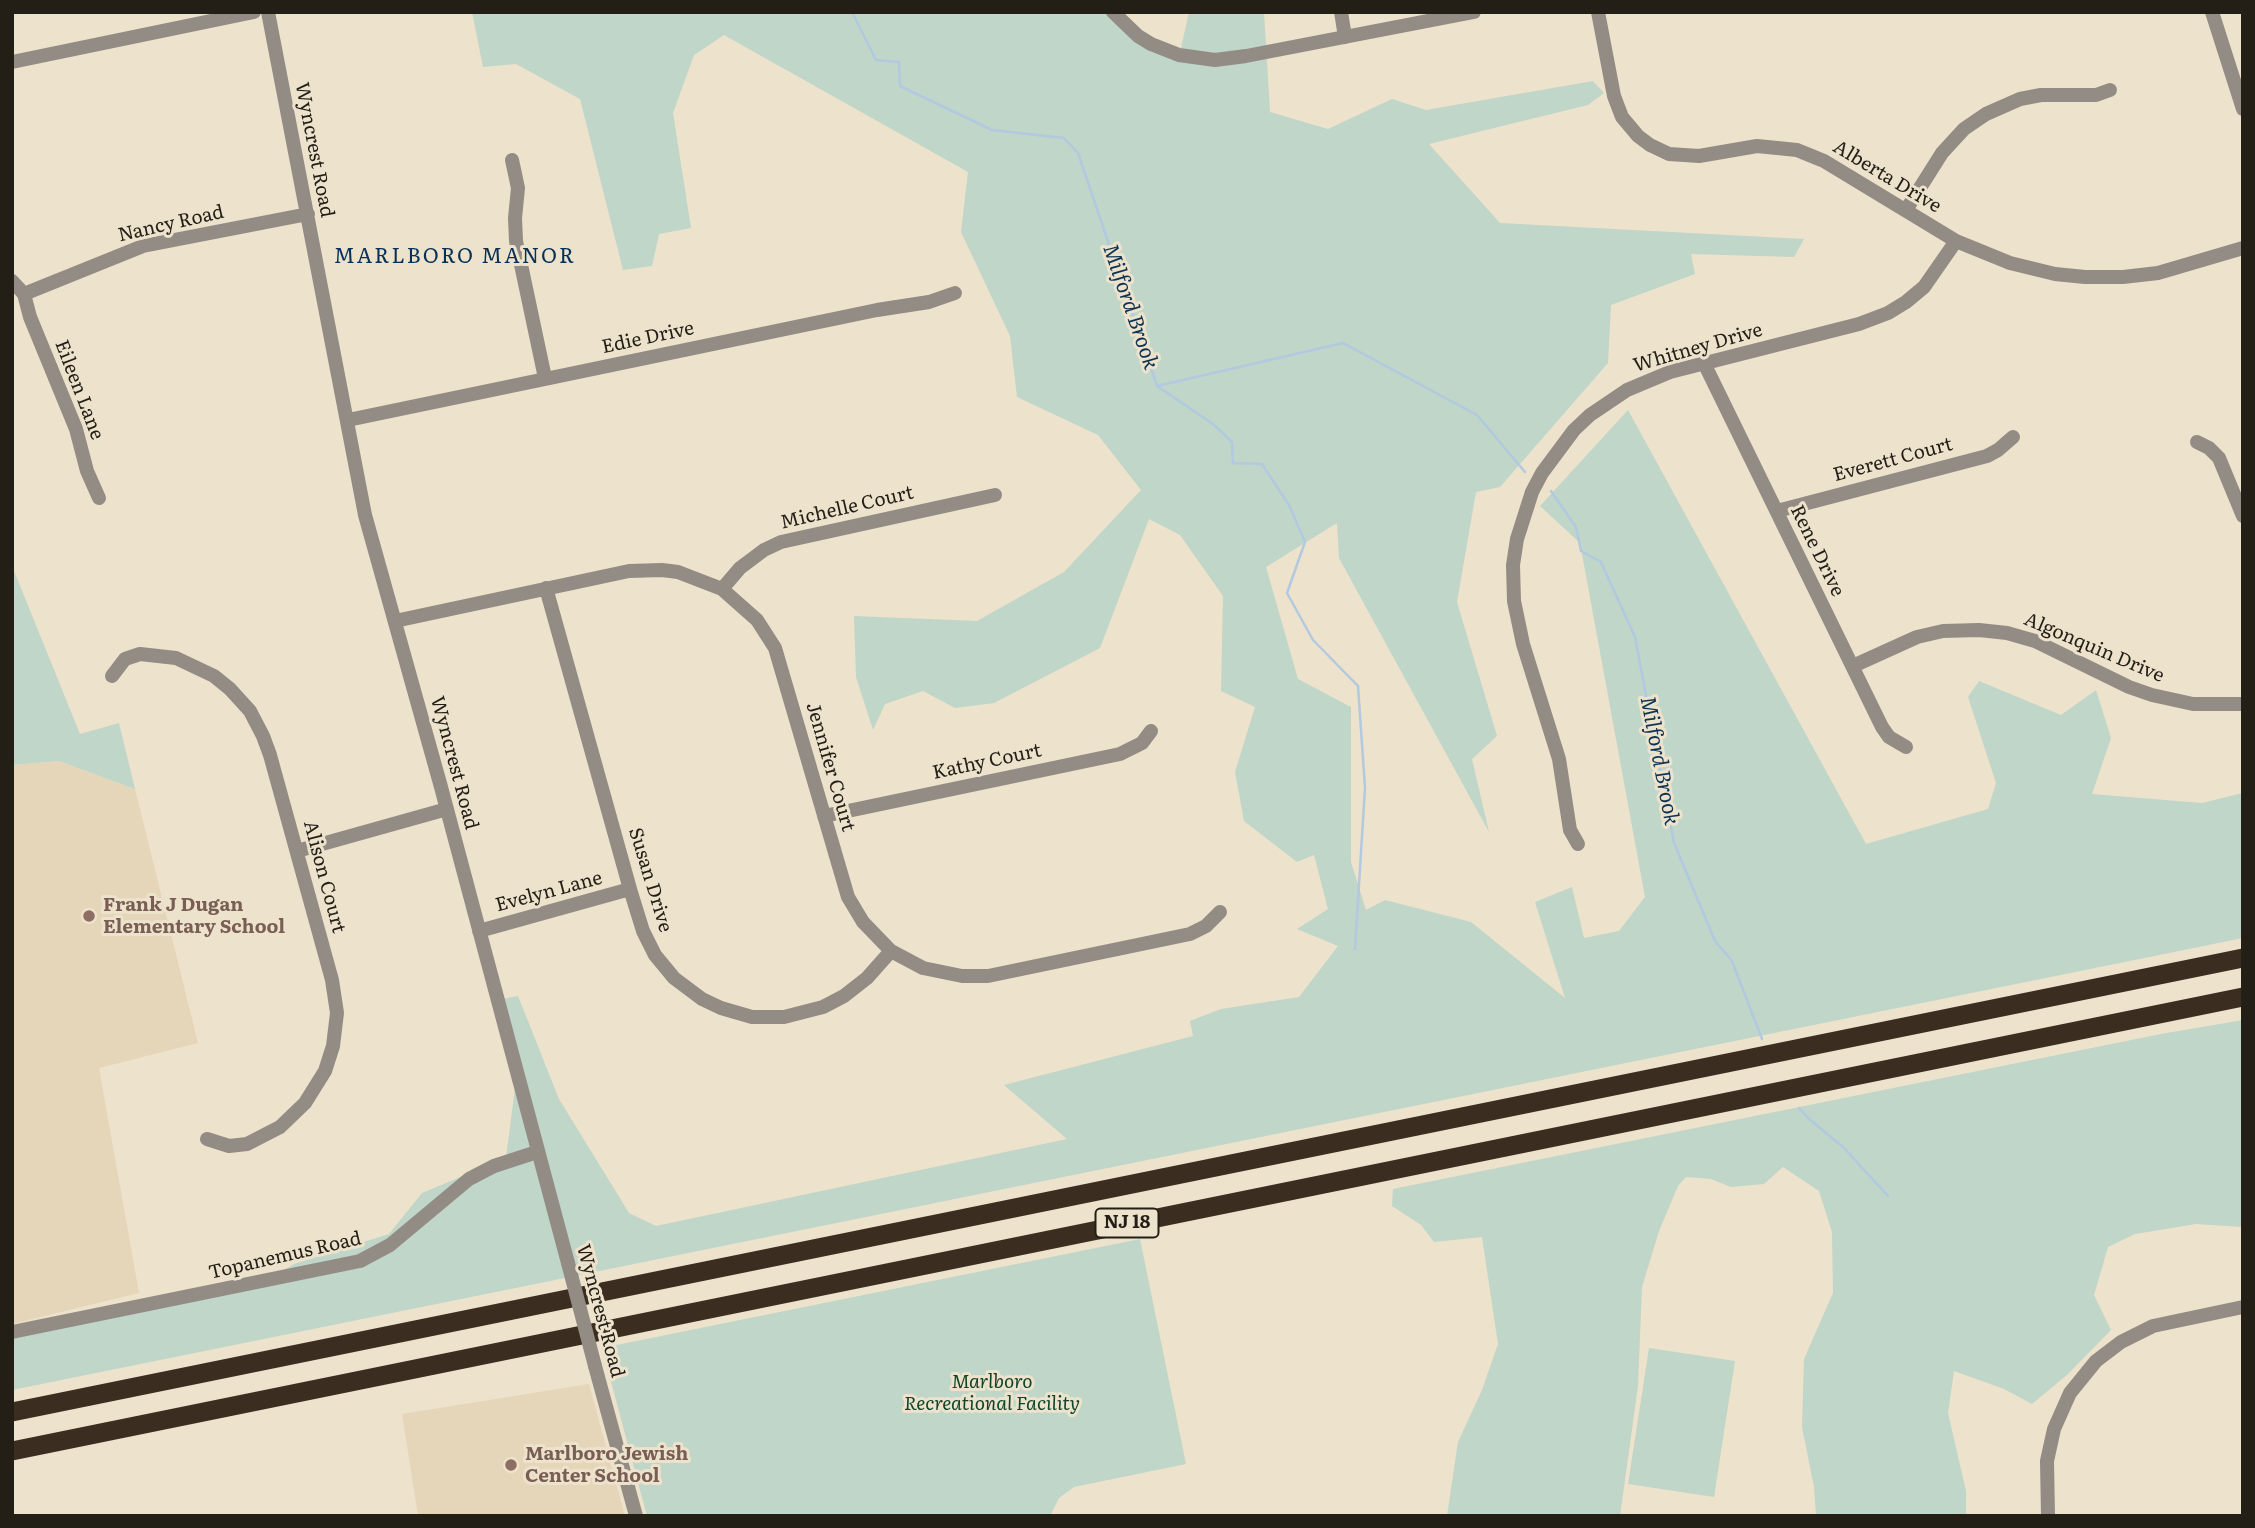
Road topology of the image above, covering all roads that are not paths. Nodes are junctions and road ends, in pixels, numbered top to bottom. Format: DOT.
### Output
graph roads {
  1 [pos="254,12"];
  2 [pos="268,12"];
  3 [pos="1113,12"];
  4 [pos="1341,12"];
  5 [pos="1474,12"];
  6 [pos="1598,12"];
  7 [pos="2212,12"];
  8 [pos="1345,37"];
  9 [pos="12,62"];
  10 [pos="2110,90"];
  11 [pos="2241,100"];
  12 [pos="512,160"];
  13 [pos="1906,209"];
  14 [pos="308,215"];
  15 [pos="1955,241"];
  16 [pos="2243,248"];
  17 [pos="12,281"];
  18 [pos="955,293"];
  19 [pos="24,294"];
  20 [pos="1704,363"];
  21 [pos="545,379"];
  22 [pos="348,419"];
  23 [pos="2013,437"];
  24 [pos="2197,442"];
  25 [pos="995,495"];
  26 [pos="99,498"];
  27 [pos="1777,511"];
  28 [pos="2243,516"];
  29 [pos="546,588"];
  30 [pos="722,589"];
  31 [pos="395,621"];
  32 [pos="1853,666"];
  33 [pos="112,676"];
  34 [pos="2243,704"];
  35 [pos="1151,731"];
  36 [pos="1906,747"];
  37 [pos="447,809"];
  38 [pos="824,816"];
  39 [pos="1578,844"];
  40 [pos="297,851"];
  41 [pos="630,890"];
  42 [pos="1220,912"];
  43 [pos="479,931"];
  44 [pos="891,951"];
  45 [pos="2243,958"];
  46 [pos="2243,997"];
  47 [pos="207,1139"];
  48 [pos="537,1152"];
  49 [pos="2243,1307"];
  50 [pos="12,1332"];
  51 [pos="12,1412"];
  52 [pos="12,1451"];
  53 [pos="636,1516"];
  54 [pos="2048,1516"];
  1 -- 9 [label="street"];
  2 -- 14 [label="street, Wyncrest Road"];
  3 -- 8 [label="street"];
  4 -- 8 [label="street"];
  5 -- 8 [label="street"];
  6 -- 13 [label="street, Alberta Drive"];
  7 -- 11 [label="street"];
  10 -- 13 [label="street"];
  12 -- 21 [label="street"];
  13 -- 15 [label="street, Alberta Drive"];
  14 -- 19 [label="street, Nancy Road"];
  14 -- 22 [label="street, Wyncrest Road"];
  15 -- 16 [label="street, Alberta Drive"];
  15 -- 20 [label="street, Whitney Drive"];
  17 -- 19 [label="street"];
  18 -- 21 [label="street, Edie Drive"];
  19 -- 26 [label="street, Eileen Lane"];
  20 -- 27 [label="street, Rene Drive"];
  20 -- 39 [label="street, Whitney Drive"];
  21 -- 22 [label="street, Edie Drive"];
  22 -- 31 [label="street, Wyncrest Road"];
  23 -- 27 [label="street, Everett Court"];
  24 -- 28 [label="street"];
  25 -- 30 [label="street, Michelle Court"];
  27 -- 32 [label="street, Rene Drive"];
  29 -- 30 [label="street, Jennifer Court"];
  29 -- 31 [label="street, Jennifer Court"];
  29 -- 41 [label="street, Susan Drive"];
  30 -- 38 [label="street, Jennifer Court"];
  31 -- 37 [label="street, Wyncrest Road"];
  32 -- 34 [label="street, Algonquin Drive"];
  32 -- 36 [label="street, Rene Drive"];
  33 -- 40 [label="street, Alison Court"];
  35 -- 38 [label="street, Kathy Court"];
  37 -- 40 [label="street"];
  37 -- 43 [label="street, Wyncrest Road"];
  38 -- 44 [label="street, Jennifer Court"];
  40 -- 47 [label="street, Alison Court"];
  41 -- 43 [label="street, Evelyn Lane"];
  41 -- 44 [label="street, Susan Drive"];
  42 -- 44 [label="street, Jennifer Court"];
  43 -- 48 [label="street, Wyncrest Road"];
  45 -- 51 [label="highway, NJ 18"];
  46 -- 52 [label="highway, NJ 18"];
  48 -- 50 [label="street, Topanemus Road"];
  48 -- 53 [label="street, Wyncrest Road, bridge"];
  49 -- 54 [label="street"];
}
